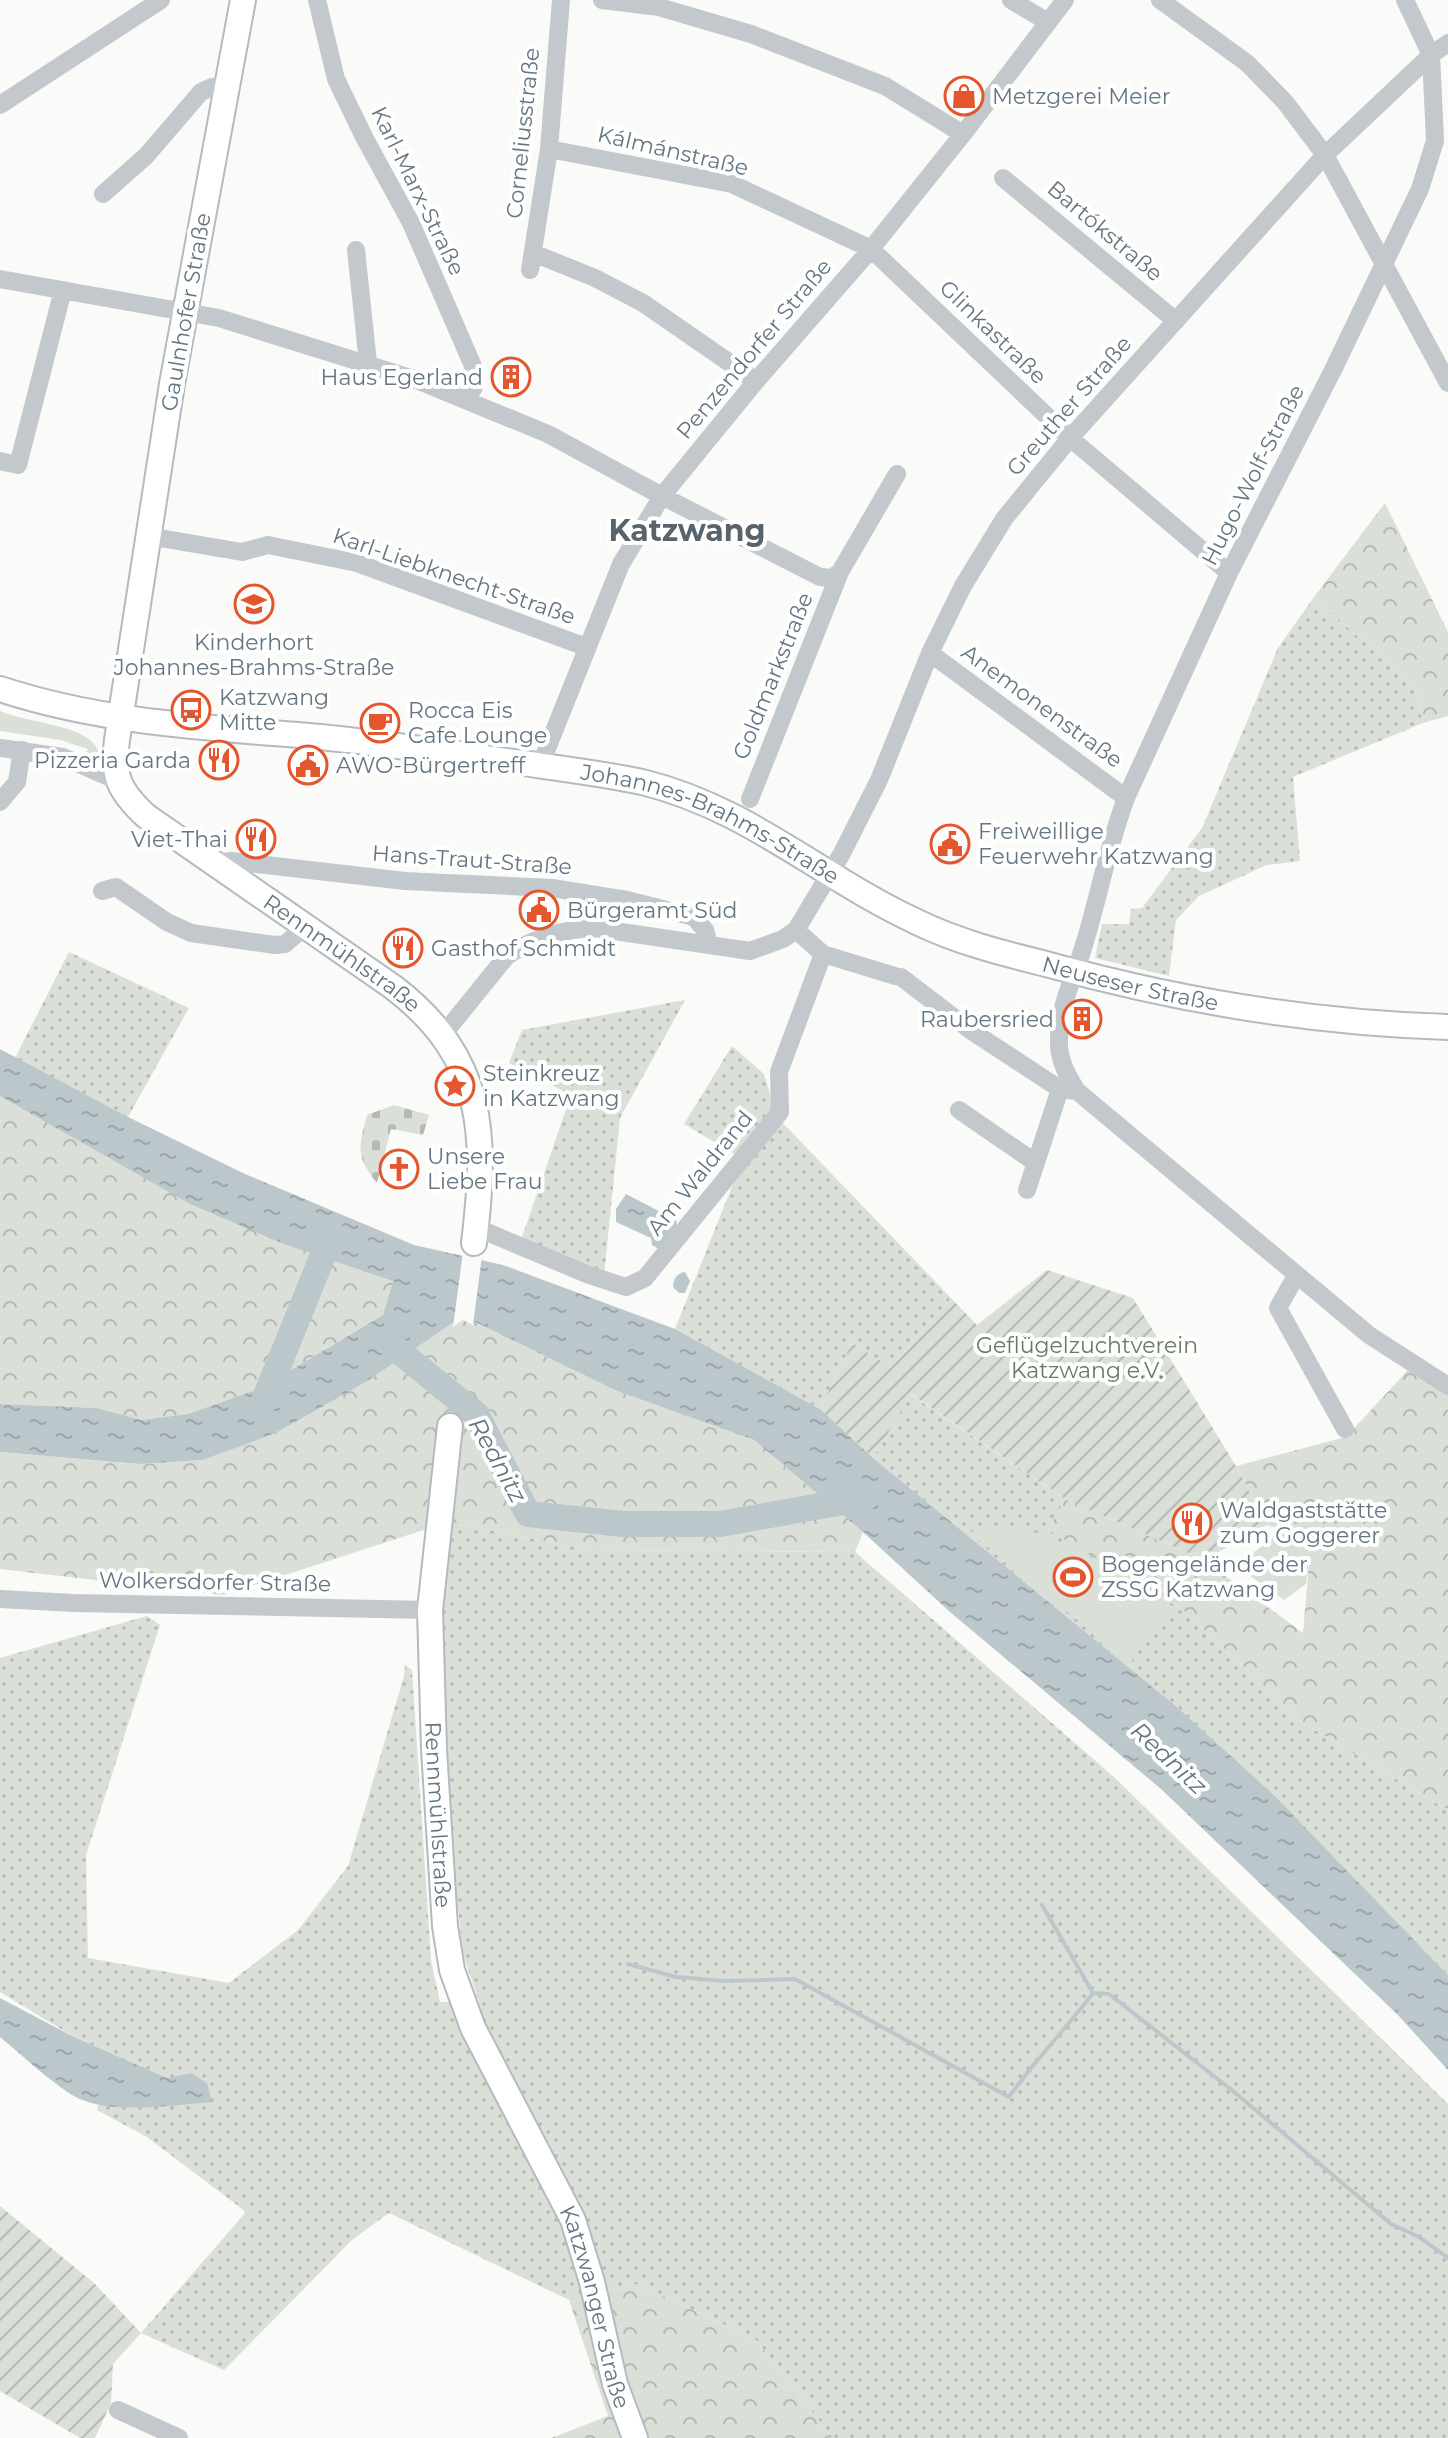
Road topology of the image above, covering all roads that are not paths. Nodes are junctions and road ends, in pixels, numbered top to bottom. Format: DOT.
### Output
graph roads {
  1 [pos="161,0"];
  2 [pos="243,0"];
  3 [pos="317,0"];
  4 [pos="561,0"];
  5 [pos="602,0"];
  6 [pos="1011,0"];
  7 [pos="1065,0"];
  8 [pos="1160,0"];
  9 [pos="1405,0"];
  10 [pos="1048,22"];
  11 [pos="1448,43"];
  12 [pos="1431,55"];
  13 [pos="228,89"];
  14 [pos="0,105"];
  15 [pos="963,134"];
  16 [pos="549,149"];
  17 [pos="1325,155"];
  18 [pos="1003,178"];
  19 [pos="103,194"];
  20 [pos="871,249"];
  21 [pos="356,250"];
  22 [pos="1382,264"];
  23 [pos="0,279"];
  24 [pos="63,290"];
  25 [pos="186,311"];
  26 [pos="1176,321"];
  27 [pos="368,363"];
  28 [pos="756,381"];
  29 [pos="1448,383"];
  30 [pos="467,400"];
  31 [pos="1070,438"];
  32 [pos="0,461"];
  33 [pos="897,474"];
  34 [pos="662,496"];
  35 [pos="148,536"];
  36 [pos="840,572"];
  37 [pos="1229,573"];
  38 [pos="586,647"];
  39 [pos="930,653"];
  40 [pos="0,689"];
  41 [pos="121,718"];
  42 [pos="0,748"];
  43 [pos="22,750"];
  44 [pos="540,766"];
  45 [pos="118,781"];
  46 [pos="1126,798"];
  47 [pos="750,799"];
  48 [pos="0,802"];
  49 [pos="212,864"];
  50 [pos="830,873"];
  51 [pos="102,891"];
  52 [pos="305,927"];
  53 [pos="796,930"];
  54 [pos="709,944"];
  55 [pos="823,954"];
  56 [pos="1074,972"];
  57 [pos="1448,1027"];
  58 [pos="442,1036"];
  59 [pos="1068,1090"];
  60 [pos="959,1110"];
  61 [pos="1036,1163"];
  62 [pos="1027,1190"];
  63 [pos="474,1235"];
  64 [pos="1296,1276"];
  65 [pos="1448,1386"];
  66 [pos="450,1426"];
  67 [pos="1345,1429"];
  68 [pos="0,1599"];
  69 [pos="430,1610"];
  70 [pos="554,2179"];
  71 [pos="118,2410"];
  72 [pos="179,2438"];
  73 [pos="635,2438"];
  1 -- 14 [label="street"];
  2 -- 13 [label="main road, Gaulnhofer Straße"];
  3 -- 30 [label="street, Karl-Marx-Straße"];
  4 -- 16 [label="street, Corneliusstraße"];
  5 -- 15 [label="street"];
  6 -- 10 [label="street"];
  7 -- 10 [label="street, Penzendorfer Straße"];
  8 -- 17 [label="street"];
  9 -- 12 [label="street, Hugo-Wolf-Straße"];
  10 -- 15 [label="street, Penzendorfer Straße"];
  11 -- 12 [label="street, Greuther Straße"];
  12 -- 17 [label="street, Greuther Straße"];
  12 -- 22 [label="street, Hugo-Wolf-Straße"];
  13 -- 19 [label="street"];
  13 -- 25 [label="main road, Gaulnhofer Straße"];
  15 -- 20 [label="street, Penzendorfer Straße"];
  16 -- 20 [label="street, Kálmánstraße"];
  16 -- 28 [label="street, Corneliusstraße"];
  17 -- 22 [label="street"];
  17 -- 26 [label="street, Greuther Straße"];
  18 -- 26 [label="street, Bartókstraße"];
  20 -- 28 [label="street, Penzendorfer Straße"];
  20 -- 31 [label="street, Glinkastraße"];
  21 -- 27 [label="street"];
  22 -- 29 [label="street"];
  22 -- 37 [label="street, Hugo-Wolf-Straße"];
  23 -- 24 [label="street, Goldmarkstraße"];
  24 -- 25 [label="street, Goldmarkstraße"];
  24 -- 32 [label="street"];
  25 -- 27 [label="street, Goldmarkstraße"];
  25 -- 35 [label="main road, Gaulnhofer Straße"];
  26 -- 31 [label="street, Greuther Straße"];
  27 -- 30 [label="street, Goldmarkstraße"];
  28 -- 34 [label="street, Penzendorfer Straße"];
  30 -- 34 [label="street, Goldmarkstraße"];
  31 -- 37 [label="street, Glinkastraße"];
  31 -- 39 [label="street, Greuther Straße"];
  33 -- 36 [label="street, Goldmarkstraße"];
  34 -- 36 [label="street, Goldmarkstraße"];
  34 -- 38 [label="street, Penzendorfer Straße"];
  35 -- 38 [label="street, Karl-Liebknecht-Straße"];
  35 -- 41 [label="main road, Gaulnhofer Straße"];
  36 -- 47 [label="street, Goldmarkstraße"];
  37 -- 46 [label="street, Hugo-Wolf-Straße"];
  38 -- 44 [label="street, Penzendorfer Straße"];
  39 -- 46 [label="street, Anemonenstraße"];
  39 -- 50 [label="street, Greuther Straße"];
  40 -- 41 [label="main road, Johannes-Brahms-Straße"];
  41 -- 44 [label="main road, Johannes-Brahms-Straße"];
  41 -- 45 [label="main road"];
  42 -- 43 [label="street"];
  43 -- 45 [label="street"];
  43 -- 48 [label="street"];
  44 -- 50 [label="main road, Johannes-Brahms-Straße"];
  45 -- 49 [label="main road, Rennmühlstraße"];
  46 -- 56 [label="street, Hugo-Wolf-Straße"];
  49 -- 52 [label="main road, Rennmühlstraße"];
  49 -- 54 [label="street, Hans-Traut-Straße"];
  50 -- 53 [label="street, Johannes-Brahms-Straße"];
  50 -- 56 [label="main road, Neuseser Straße"];
  51 -- 52 [label="street"];
  52 -- 58 [label="main road, Rennmühlstraße"];
  53 -- 54 [label="street"];
  53 -- 55 [label="street"];
  54 -- 58 [label="street"];
  55 -- 59 [label="street"];
  55 -- 63 [label="street, Am Waldrand"];
  56 -- 57 [label="main road, Neuseser Straße"];
  56 -- 59 [label="street"];
  58 -- 63 [label="main road, Rennmühlstraße"];
  59 -- 61 [label="street"];
  59 -- 64 [label="street"];
  60 -- 61 [label="street"];
  61 -- 62 [label="street"];
  64 -- 65 [label="street"];
  64 -- 67 [label="street"];
  66 -- 69 [label="main road, Rennmühlstraße"];
  68 -- 69 [label="street, Wolkersdorfer Straße"];
  69 -- 70 [label="main road, Rennmühlstraße"];
  70 -- 73 [label="main road, Katzwanger Straße"];
  71 -- 72 [label="street"];
}
